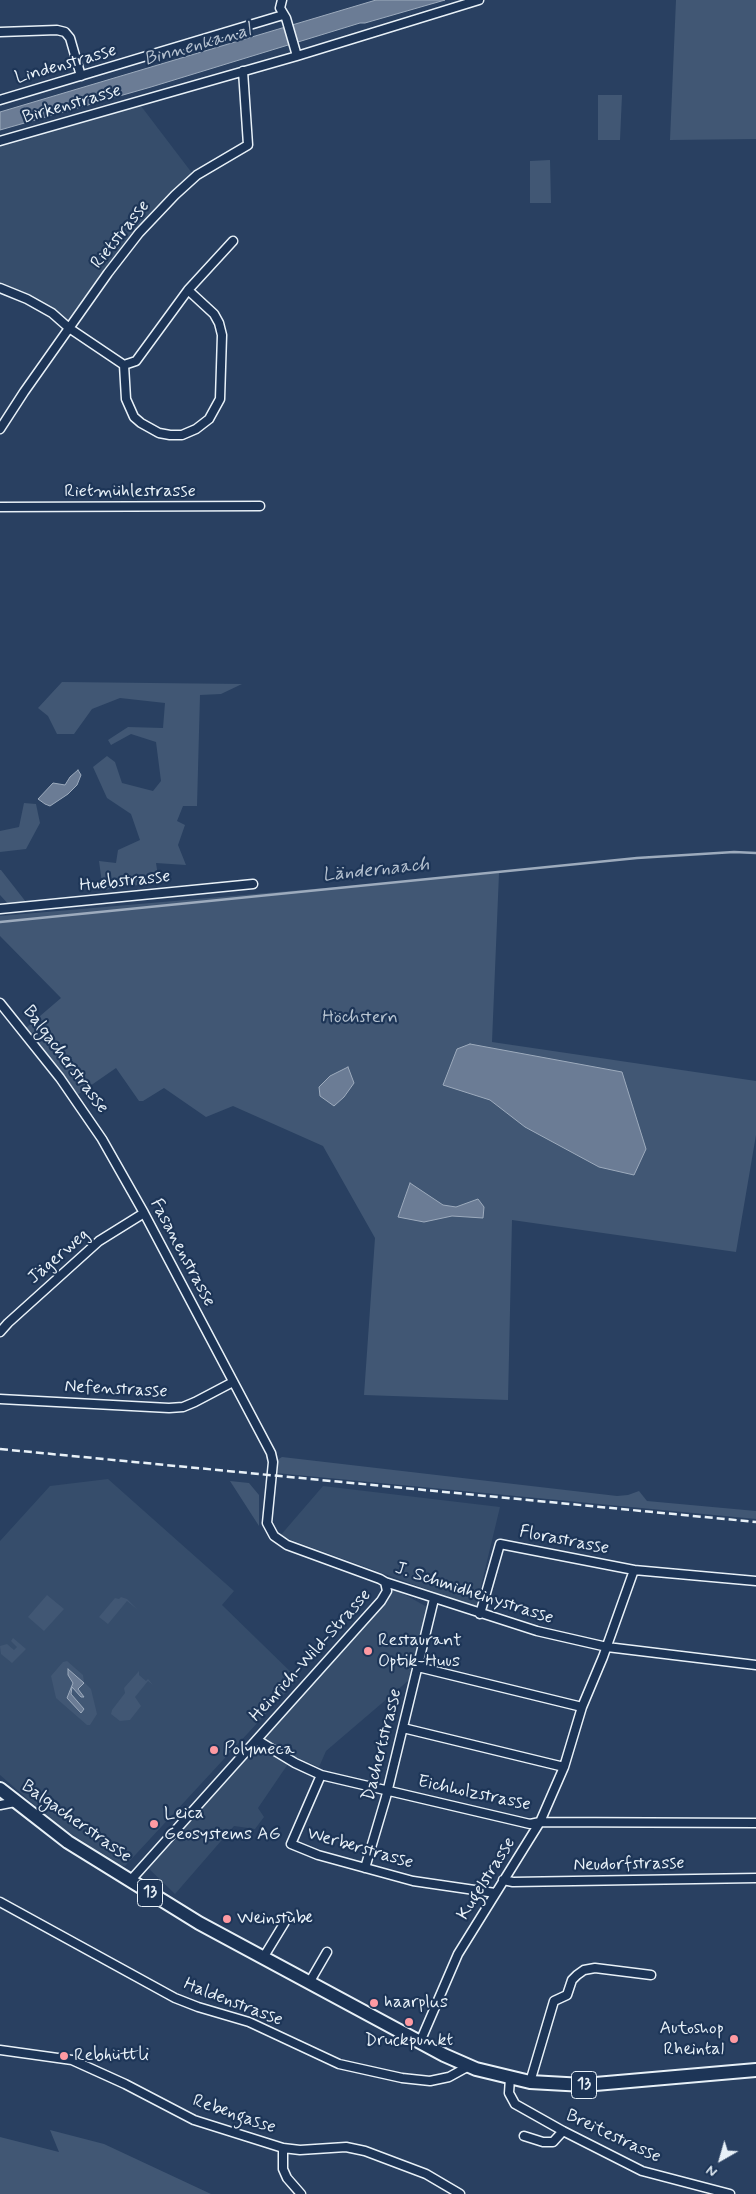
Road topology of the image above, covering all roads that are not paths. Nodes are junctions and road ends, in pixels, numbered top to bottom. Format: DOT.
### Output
graph roads {
  1 [pos="282,0"];
  2 [pos="479,0"];
  3 [pos="285,18"];
  4 [pos="0,32"];
  5 [pos="296,53"];
  6 [pos="243,71"];
  7 [pos="81,76"];
  8 [pos="0,100"];
  9 [pos="0,141"];
  10 [pos="233,241"];
  11 [pos="0,288"];
  12 [pos="188,290"];
  13 [pos="69,328"];
  14 [pos="124,365"];
  15 [pos="0,429"];
  16 [pos="260,506"];
  17 [pos="0,507"];
  18 [pos="253,884"];
  19 [pos="0,909"];
  20 [pos="0,1004"];
  21 [pos="102,1139"];
  22 [pos="144,1212"];
  23 [pos="0,1332"];
  24 [pos="234,1382"];
  25 [pos="0,1399"];
  26 [pos="634,1570"];
  27 [pos="756,1581"];
  28 [pos="385,1582"];
  29 [pos="434,1598"];
  30 [pos="480,1614"];
  31 [pos="607,1647"];
  32 [pos="756,1665"];
  33 [pos="418,1667"];
  34 [pos="582,1707"];
  35 [pos="402,1728"];
  36 [pos="257,1740"];
  37 [pos="564,1767"];
  38 [pos="321,1775"];
  39 [pos="0,1789"];
  40 [pos="387,1790"];
  41 [pos="15,1802"];
  42 [pos="0,1805"];
  43 [pos="540,1822"];
  44 [pos="756,1823"];
  45 [pos="364,1868"];
  46 [pos="756,1878"];
  47 [pos="503,1880"];
  48 [pos="130,1882"];
  49 [pos="495,1893"];
  50 [pos="0,1902"];
  51 [pos="288,1917"];
  52 [pos="327,1952"];
  53 [pos="263,1958"];
  54 [pos="651,1975"];
  55 [pos="309,1983"];
  56 [pos="420,2042"];
  57 [pos="0,2050"];
  58 [pos="469,2066"];
  59 [pos="756,2070"];
  60 [pos="510,2078"];
  61 [pos="530,2082"];
  62 [pos="563,2131"];
  63 [pos="524,2136"];
  64 [pos="283,2148"];
  65 [pos="301,2194"];
  66 [pos="460,2194"];
  67 [pos="730,2194"];
  1 -- 3 [label="street"];
  2 -- 5 [label="street, Birkenstrasse"];
  3 -- 5 [label="street"];
  3 -- 7 [label="street, Lindenstrasse"];
  4 -- 7 [label="street"];
  5 -- 6 [label="street, Birkenstrasse"];
  6 -- 9 [label="street, Birkenstrasse"];
  6 -- 13 [label="street, Rietstrasse"];
  7 -- 8 [label="street, Lindenstrasse"];
  10 -- 12 [label="street"];
  11 -- 13 [label="street"];
  12 -- 14 [label="street"];
  12 -- 14 [label="street"];
  13 -- 14 [label="street"];
  13 -- 15 [label="street, Rietstrasse"];
  16 -- 17 [label="street, Rietmühlestrasse"];
  18 -- 19 [label="street, Huebstrasse"];
  20 -- 21 [label="street, Balgacherstrasse"];
  21 -- 22 [label="street, Fasanenstrasse"];
  22 -- 23 [label="street, Jägerweg"];
  22 -- 24 [label="street, Fasanenstrasse"];
  24 -- 25 [label="street, Nefenstrasse"];
  24 -- 28 [label="street, J. Schmidheinystrasse"];
  26 -- 27 [label="street"];
  26 -- 30 [label="street, Florastrasse"];
  26 -- 31 [label="street, Kugelstrasse"];
  28 -- 29 [label="street, J. Schmidheinystrasse"];
  28 -- 36 [label="street, Heinrich-Wild-Strasse"];
  29 -- 30 [label="street, J. Schmidheinystrasse"];
  29 -- 33 [label="street, Dachertstrasse"];
  30 -- 31 [label="street, J. Schmidheinystrasse"];
  31 -- 32 [label="street, J. Schmidheinystrasse"];
  31 -- 34 [label="street, Kugelstrasse"];
  33 -- 34 [label="street"];
  33 -- 35 [label="street, Dachertstrasse"];
  34 -- 37 [label="street, Kugelstrasse"];
  35 -- 37 [label="street"];
  35 -- 40 [label="street, Dachertstrasse"];
  36 -- 38 [label="street, Eichholzstrasse"];
  36 -- 48 [label="street, Heinrich-Wild-Strasse"];
  37 -- 43 [label="street, Kugelstrasse"];
  38 -- 40 [label="street, Eichholzstrasse"];
  38 -- 45 [label="street, Werberstrasse"];
  39 -- 41 [label="main road, Balgacherstrasse / 13"];
  40 -- 43 [label="street, Eichholzstrasse"];
  40 -- 45 [label="street, Dachertstrasse"];
  41 -- 42 [label="street"];
  41 -- 48 [label="main road, Balgacherstrasse / 13"];
  43 -- 44 [label="street, Eichholzstrasse"];
  43 -- 47 [label="street, Kugelstrasse"];
  45 -- 49 [label="street, Werberstrasse"];
  46 -- 47 [label="street, Neudorfstrasse"];
  47 -- 49 [label="street, Kugelstrasse"];
  48 -- 53 [label="main road, Balgacherstrasse / 13"];
  49 -- 56 [label="street, Kugelstrasse"];
  50 -- 58 [label="street, Haldenstrasse"];
  51 -- 53 [label="street"];
  52 -- 55 [label="street"];
  53 -- 55 [label="main road, Balgacherstrasse / 13"];
  54 -- 61 [label="street"];
  55 -- 56 [label="main road, Balgacherstrasse / 13"];
  56 -- 58 [label="main road, 13"];
  57 -- 64 [label="street, Rebengasse"];
  58 -- 60 [label="main road, 13"];
  59 -- 61 [label="main road, 13"];
  60 -- 61 [label="main road, 13"];
  60 -- 62 [label="street, Breitestrasse"];
  62 -- 63 [label="street"];
  62 -- 67 [label="street, Breitestrasse"];
  64 -- 65 [label="street"];
  64 -- 66 [label="street, Rebengasse"];
}
